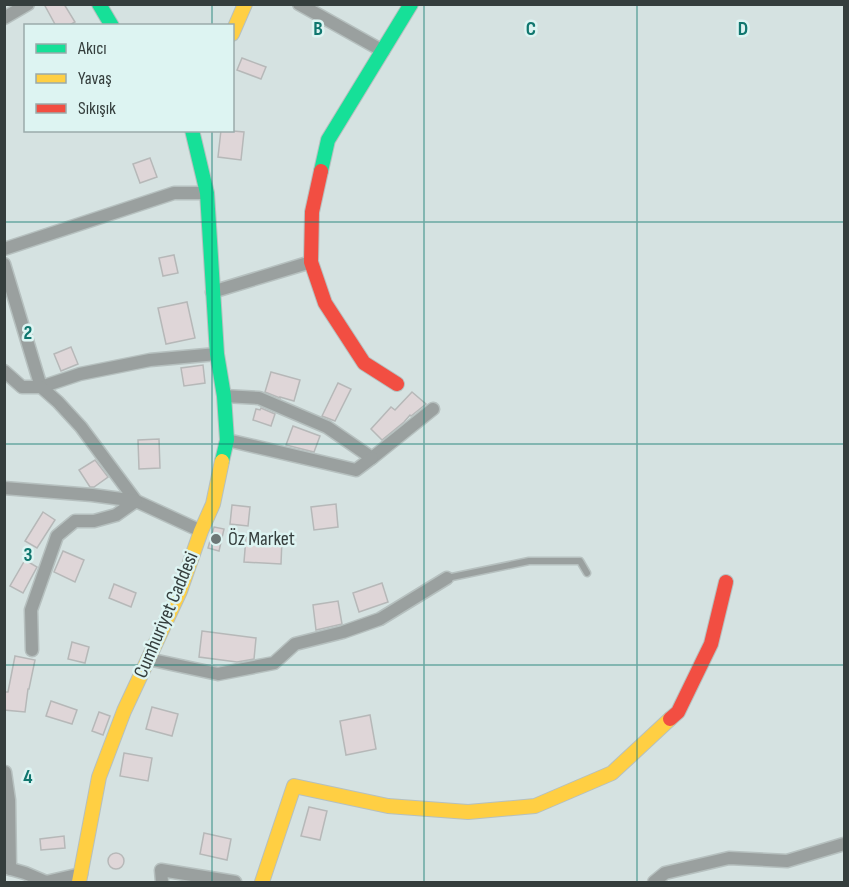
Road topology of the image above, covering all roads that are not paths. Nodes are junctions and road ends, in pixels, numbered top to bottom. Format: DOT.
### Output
graph roads {
  1 [pos="28,4"];
  2 [pos="99,4"];
  3 [pos="245,4"];
  4 [pos="299,4"];
  5 [pos="411,4"];
  6 [pos="4,18"];
  7 [pos="111,24"];
  8 [pos="234,29"];
  9 [pos="383,51"];
  10 [pos="193,132"];
  11 [pos="207,193"];
  12 [pos="4,249"];
  13 [pos="311,262"];
  14 [pos="4,264"];
  15 [pos="212,292"];
  16 [pos="217,354"];
  17 [pos="4,371"];
  18 [pos="397,384"];
  19 [pos="4,386"];
  20 [pos="22,387"];
  21 [pos="41,387"];
  22 [pos="224,396"];
  23 [pos="433,409"];
  24 [pos="227,440"];
  25 [pos="372,458"];
  26 [pos="4,488"];
  27 [pos="136,501"];
  28 [pos="201,531"];
  29 [pos="587,573"];
  30 [pos="447,578"];
  31 [pos="726,582"];
  32 [pos="32,650"];
  33 [pos="148,659"];
  34 [pos="5,772"];
  35 [pos="844,844"];
  36 [pos="7,868"];
  37 [pos="80,878"];
  38 [pos="162,882"];
  39 [pos="235,882"];
  40 [pos="262,882"];
  41 [pos="654,882"];
  1 -- 6 [label="street"];
  2 -- 7 [label="street"];
  3 -- 8 [label="street"];
  4 -- 9 [label="street"];
  5 -- 9 [label="street"];
  9 -- 13 [label="street"];
  10 -- 11 [label="street, Cumhuriyet Caddesi"];
  11 -- 12 [label="street"];
  11 -- 15 [label="street, Cumhuriyet Caddesi"];
  13 -- 15 [label="street"];
  13 -- 18 [label="street"];
  14 -- 21 [label="street"];
  15 -- 16 [label="street, Cumhuriyet Caddesi"];
  16 -- 21 [label="street"];
  16 -- 22 [label="street, Cumhuriyet Caddesi"];
  17 -- 20 [label="street"];
  19 -- 20 [label="street"];
  20 -- 21 [label="street"];
  21 -- 27 [label="street"];
  22 -- 24 [label="street, Cumhuriyet Caddesi"];
  22 -- 25 [label="street"];
  23 -- 25 [label="street"];
  24 -- 25 [label="street"];
  24 -- 28 [label="street, Cumhuriyet Caddesi"];
  26 -- 27 [label="street"];
  27 -- 28 [label="street"];
  27 -- 32 [label="street"];
  28 -- 33 [label="street, Cumhuriyet Caddesi"];
  29 -- 30 [label="lane"];
  30 -- 33 [label="street"];
  31 -- 40 [label="street"];
  33 -- 37 [label="street, Cumhuriyet Caddesi"];
  34 -- 36 [label="street"];
  35 -- 41 [label="street"];
  36 -- 37 [label="street"];
  38 -- 39 [label="street"];
}
